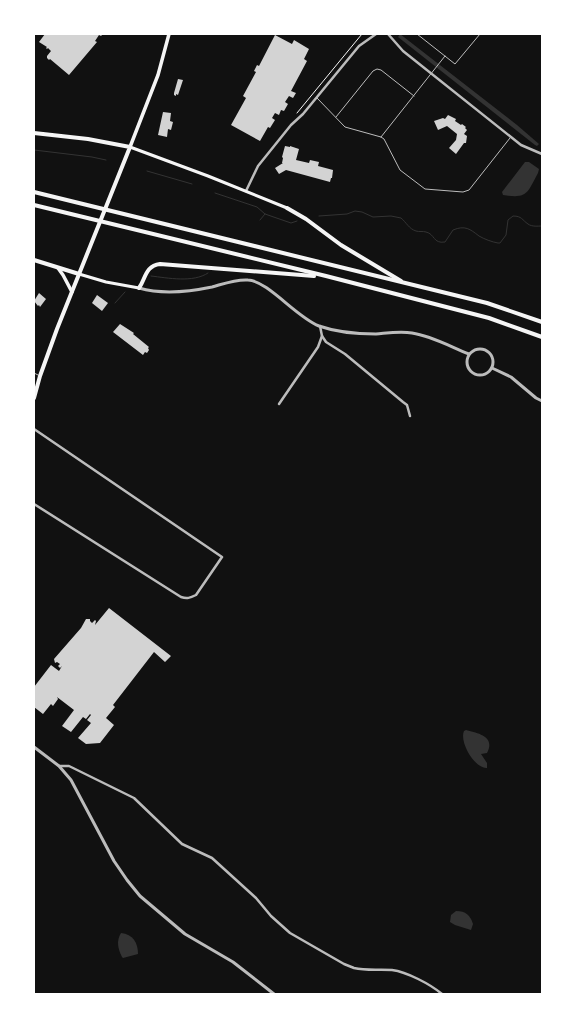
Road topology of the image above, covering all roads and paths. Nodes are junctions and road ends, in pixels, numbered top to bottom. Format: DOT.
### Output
graph roads {
  1 [pos="169,34"];
  2 [pos="362,34"];
  3 [pos="376,34"];
  4 [pos="388,34"];
  5 [pos="417,34"];
  6 [pos="480,34"];
  7 [pos="445,56"];
  8 [pos="431,73"];
  9 [pos="414,96"];
  10 [pos="317,98"];
  11 [pos="298,113"];
  12 [pos="336,117"];
  13 [pos="34,133"];
  14 [pos="381,137"];
  15 [pos="511,137"];
  16 [pos="130,147"];
  17 [pos="542,154"];
  18 [pos="34,192"];
  19 [pos="246,192"];
  20 [pos="34,205"];
  21 [pos="287,208"];
  22 [pos="34,260"];
  23 [pos="58,268"];
  24 [pos="79,274"];
  25 [pos="326,276"];
  26 [pos="405,283"];
  27 [pos="139,288"];
  28 [pos="72,292"];
  29 [pos="542,322"];
  30 [pos="320,326"];
  31 [pos="322,336"];
  32 [pos="542,337"];
  33 [pos="469,354"];
  34 [pos="492,368"];
  35 [pos="34,373"];
  36 [pos="40,376"];
  37 [pos="34,398"];
  38 [pos="542,401"];
  39 [pos="279,404"];
  40 [pos="410,416"];
  41 [pos="34,429"];
  42 [pos="34,504"];
  43 [pos="34,747"];
  44 [pos="59,766"];
  45 [pos="274,994"];
  46 [pos="442,994"];
  1 -- 16 [label="main road"];
  2 -- 11 [label="path"];
  3 -- 10 [label="street"];
  4 -- 8 [label="street"];
  5 -- 7 [label="lane"];
  6 -- 7 [label="lane"];
  7 -- 8 [label="lane"];
  8 -- 9 [label="lane"];
  8 -- 15 [label="street"];
  9 -- 12 [label="lane"];
  9 -- 14 [label="lane"];
  10 -- 12 [label="lane"];
  10 -- 19 [label="street"];
  12 -- 14 [label="lane"];
  13 -- 16 [label="highway"];
  14 -- 15 [label="lane"];
  15 -- 17 [label="street"];
  16 -- 19 [label="main road"];
  16 -- 24 [label="highway"];
  18 -- 26 [label="highway"];
  19 -- 21 [label="main road"];
  20 -- 25 [label="highway"];
  21 -- 26 [label="highway"];
  22 -- 23 [label="highway"];
  23 -- 24 [label="highway"];
  23 -- 28 [label="main road"];
  24 -- 27 [label="main road"];
  24 -- 28 [label="highway"];
  25 -- 27 [label="highway"];
  25 -- 32 [label="highway"];
  26 -- 29 [label="highway"];
  27 -- 30 [label="street"];
  28 -- 36 [label="highway"];
  30 -- 31 [label="street"];
  30 -- 33 [label="street"];
  31 -- 39 [label="street"];
  31 -- 40 [label="street"];
  33 -- 34 [label="street"];
  33 -- 34 [label="street"];
  34 -- 38 [label="street"];
  35 -- 36 [label="lane"];
  36 -- 37 [label="highway"];
  41 -- 42 [label="street"];
  43 -- 44 [label="street"];
  44 -- 45 [label="street"];
  44 -- 46 [label="street"];
}
